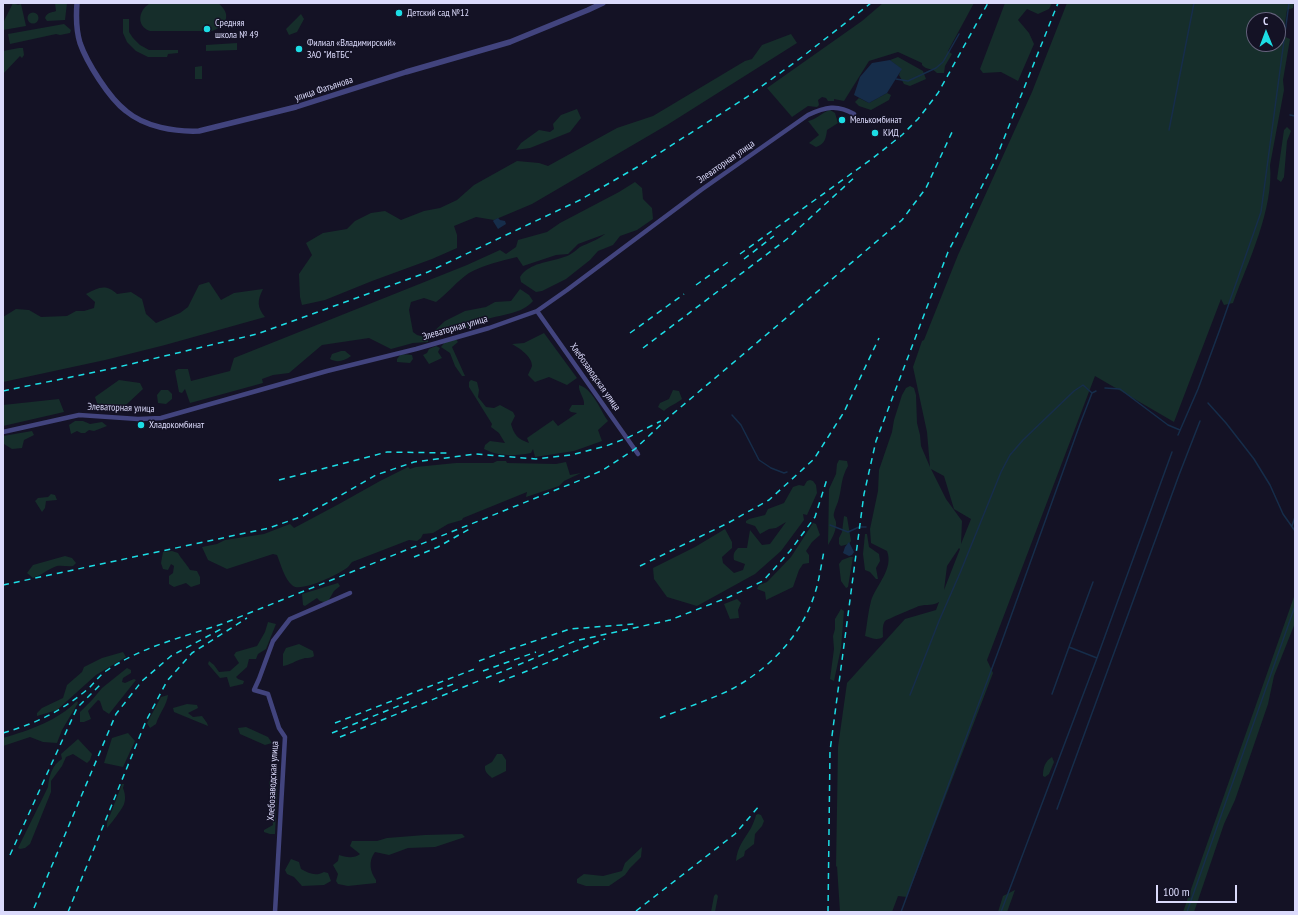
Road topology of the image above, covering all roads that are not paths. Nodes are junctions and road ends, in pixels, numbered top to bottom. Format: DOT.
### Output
graph roads {
  1 [pos="77,3"];
  2 [pos="603,3"];
  3 [pos="854,114"];
  4 [pos="537,311"];
  5 [pos="3,432"];
  6 [pos="638,454"];
  7 [pos="350,593"];
  8 [pos="275,912"];
  1 -- 2 [label="street, улица Фатьянова"];
  3 -- 4 [label="street, Элеваторная улица"];
  4 -- 5 [label="street, Элеваторная улица"];
  4 -- 6 [label="street, Хлебозаводская улица"];
  7 -- 8 [label="street, Хлебозаводская улица"];
}
